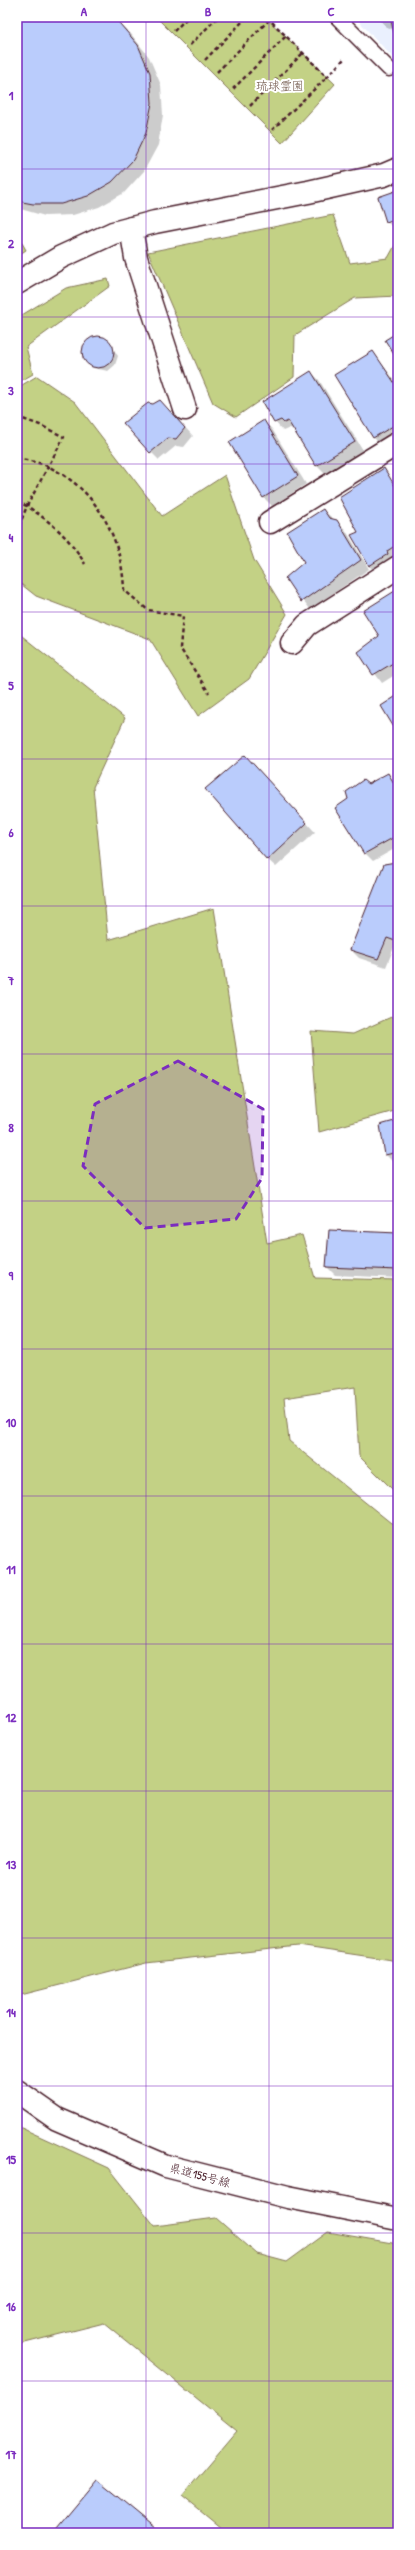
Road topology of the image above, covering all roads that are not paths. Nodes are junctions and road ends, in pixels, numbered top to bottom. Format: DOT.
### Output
graph roads {
  1 [pos="337,17"];
  2 [pos="389,69"];
  3 [pos="398,169"];
  4 [pos="131,228"];
  5 [pos="17,283"];
  6 [pos="185,408"];
  7 [pos="398,444"];
  8 [pos="270,522"];
  9 [pos="398,567"];
  10 [pos="292,643"];
  11 [pos="17,2091"];
  12 [pos="398,2219"];
  1 -- 2 [label="lane"];
  3 -- 4 [label="street"];
  4 -- 5 [label="street"];
  4 -- 6 [label="street"];
  7 -- 8 [label="street"];
  9 -- 10 [label="street"];
  11 -- 12 [label="street, 県道155号線"];
}
